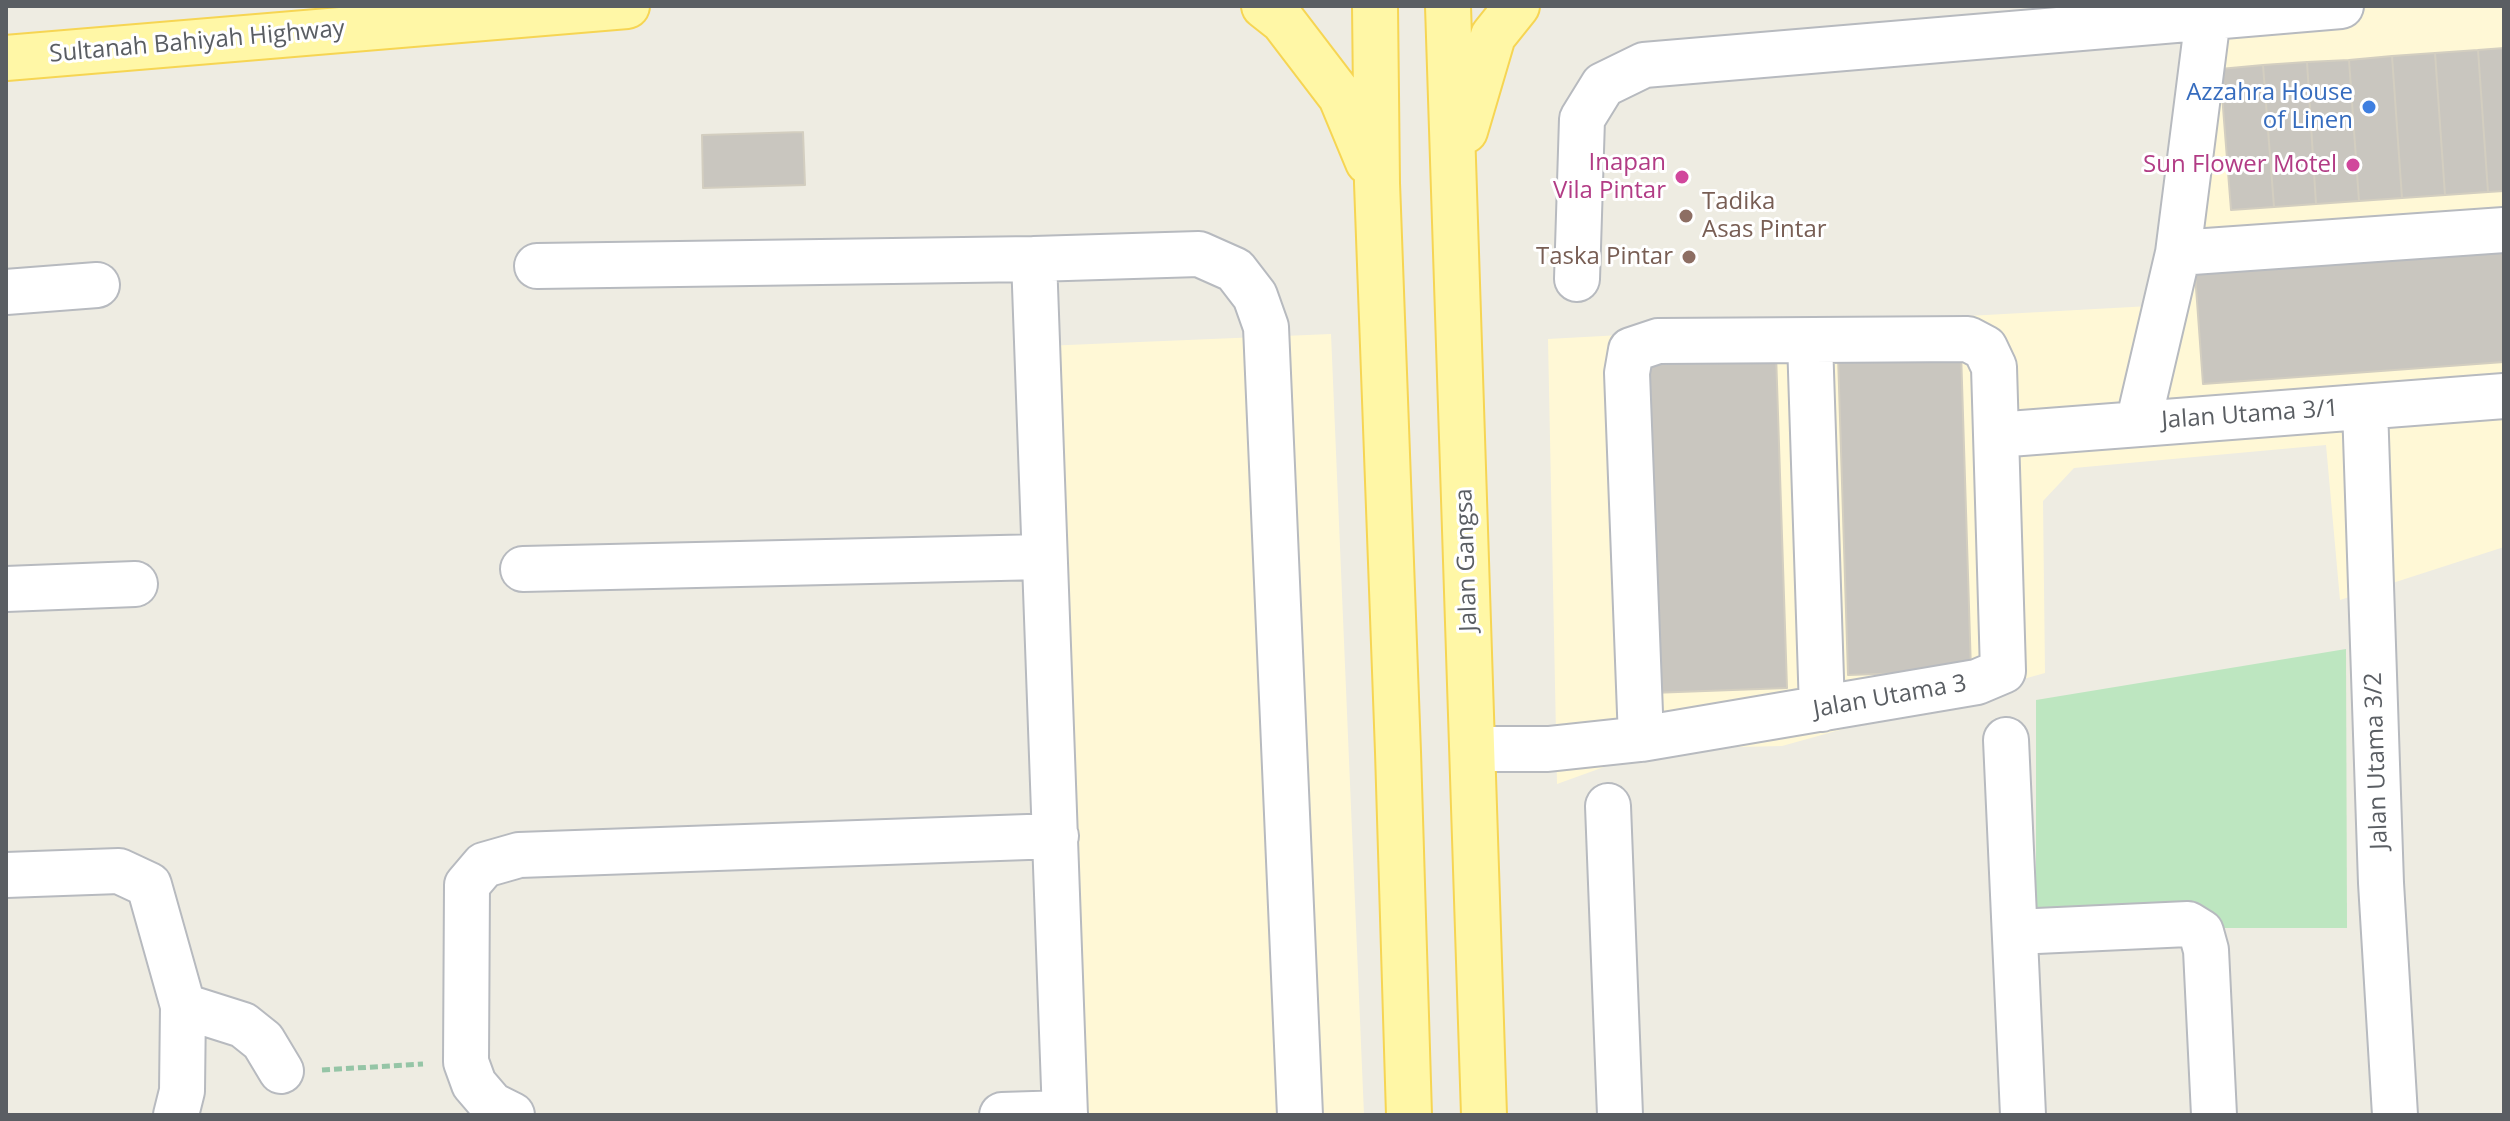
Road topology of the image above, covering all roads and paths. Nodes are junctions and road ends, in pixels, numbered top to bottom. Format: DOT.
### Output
graph roads {
  1 [pos="627,6"];
  2 [pos="1264,6"];
  3 [pos="1375,6"];
  4 [pos="1448,6"];
  5 [pos="1517,6"];
  6 [pos="2341,6"];
  7 [pos="2156,14"];
  8 [pos="2208,17"];
  9 [pos="6,58"];
  10 [pos="1455,169"];
  11 [pos="1377,183"];
  12 [pos="2504,230"];
  13 [pos="2178,253"];
  14 [pos="1034,259"];
  15 [pos="537,266"];
  16 [pos="1577,279"];
  17 [pos="97,285"];
  18 [pos="6,292"];
  19 [pos="1810,341"];
  20 [pos="2504,396"];
  21 [pos="2365,407"];
  22 [pos="2138,424"];
  23 [pos="1996,435"];
  24 [pos="1043,557"];
  25 [pos="523,569"];
  26 [pos="135,584"];
  27 [pos="6,589"];
  28 [pos="1822,709"];
  29 [pos="1641,739"];
  30 [pos="2006,740"];
  31 [pos="1473,749"];
  32 [pos="1608,806"];
  33 [pos="1056,836"];
  34 [pos="6,875"];
  35 [pos="2015,932"];
  36 [pos="183,1006"];
  37 [pos="466,1062"];
  38 [pos="281,1071"];
  39 [pos="1065,1114"];
  40 [pos="176,1115"];
  41 [pos="512,1115"];
  42 [pos="1002,1115"];
  43 [pos="1300,1115"];
  44 [pos="1409,1115"];
  45 [pos="1484,1115"];
  46 [pos="1620,1115"];
  47 [pos="2023,1115"];
  48 [pos="2214,1115"];
  49 [pos="2395,1115"];
  1 -- 9 [label="main road, Sultanah Bahiyah Highway"];
  2 -- 11 [label="main road"];
  3 -- 11 [label="main road"];
  4 -- 10 [label="main road, Jalan Gangsa"];
  5 -- 10 [label="main road"];
  6 -- 8 [label="street"];
  7 -- 8 [label="street"];
  7 -- 16 [label="street"];
  8 -- 13 [label="street"];
  10 -- 31 [label="main road, Jalan Gangsa"];
  11 -- 44 [label="main road"];
  12 -- 13 [label="street"];
  13 -- 22 [label="street"];
  14 -- 15 [label="street"];
  14 -- 24 [label="street"];
  14 -- 43 [label="street"];
  17 -- 18 [label="street"];
  19 -- 23 [label="street, Jalan Utama 3"];
  19 -- 28 [label="street"];
  19 -- 29 [label="street"];
  20 -- 21 [label="street, Jalan Utama 3/1"];
  21 -- 22 [label="street, Jalan Utama 3/1"];
  21 -- 49 [label="street, Jalan Utama 3/2"];
  22 -- 23 [label="street, Jalan Utama 3/1"];
  23 -- 28 [label="street, Jalan Utama 3"];
  24 -- 25 [label="street"];
  24 -- 33 [label="street"];
  26 -- 27 [label="street"];
  28 -- 29 [label="street, Jalan Utama 3"];
  29 -- 31 [label="street, Jalan Utama 3"];
  30 -- 35 [label="street"];
  31 -- 45 [label="main road, Jalan Gangsa"];
  32 -- 46 [label="street"];
  33 -- 37 [label="street"];
  33 -- 39 [label="street"];
  34 -- 36 [label="street"];
  35 -- 47 [label="street"];
  35 -- 48 [label="street"];
  36 -- 38 [label="street"];
  36 -- 40 [label="street"];
  37 -- 38 [label="path"];
  37 -- 41 [label="street"];
  39 -- 42 [label="street"];
}
